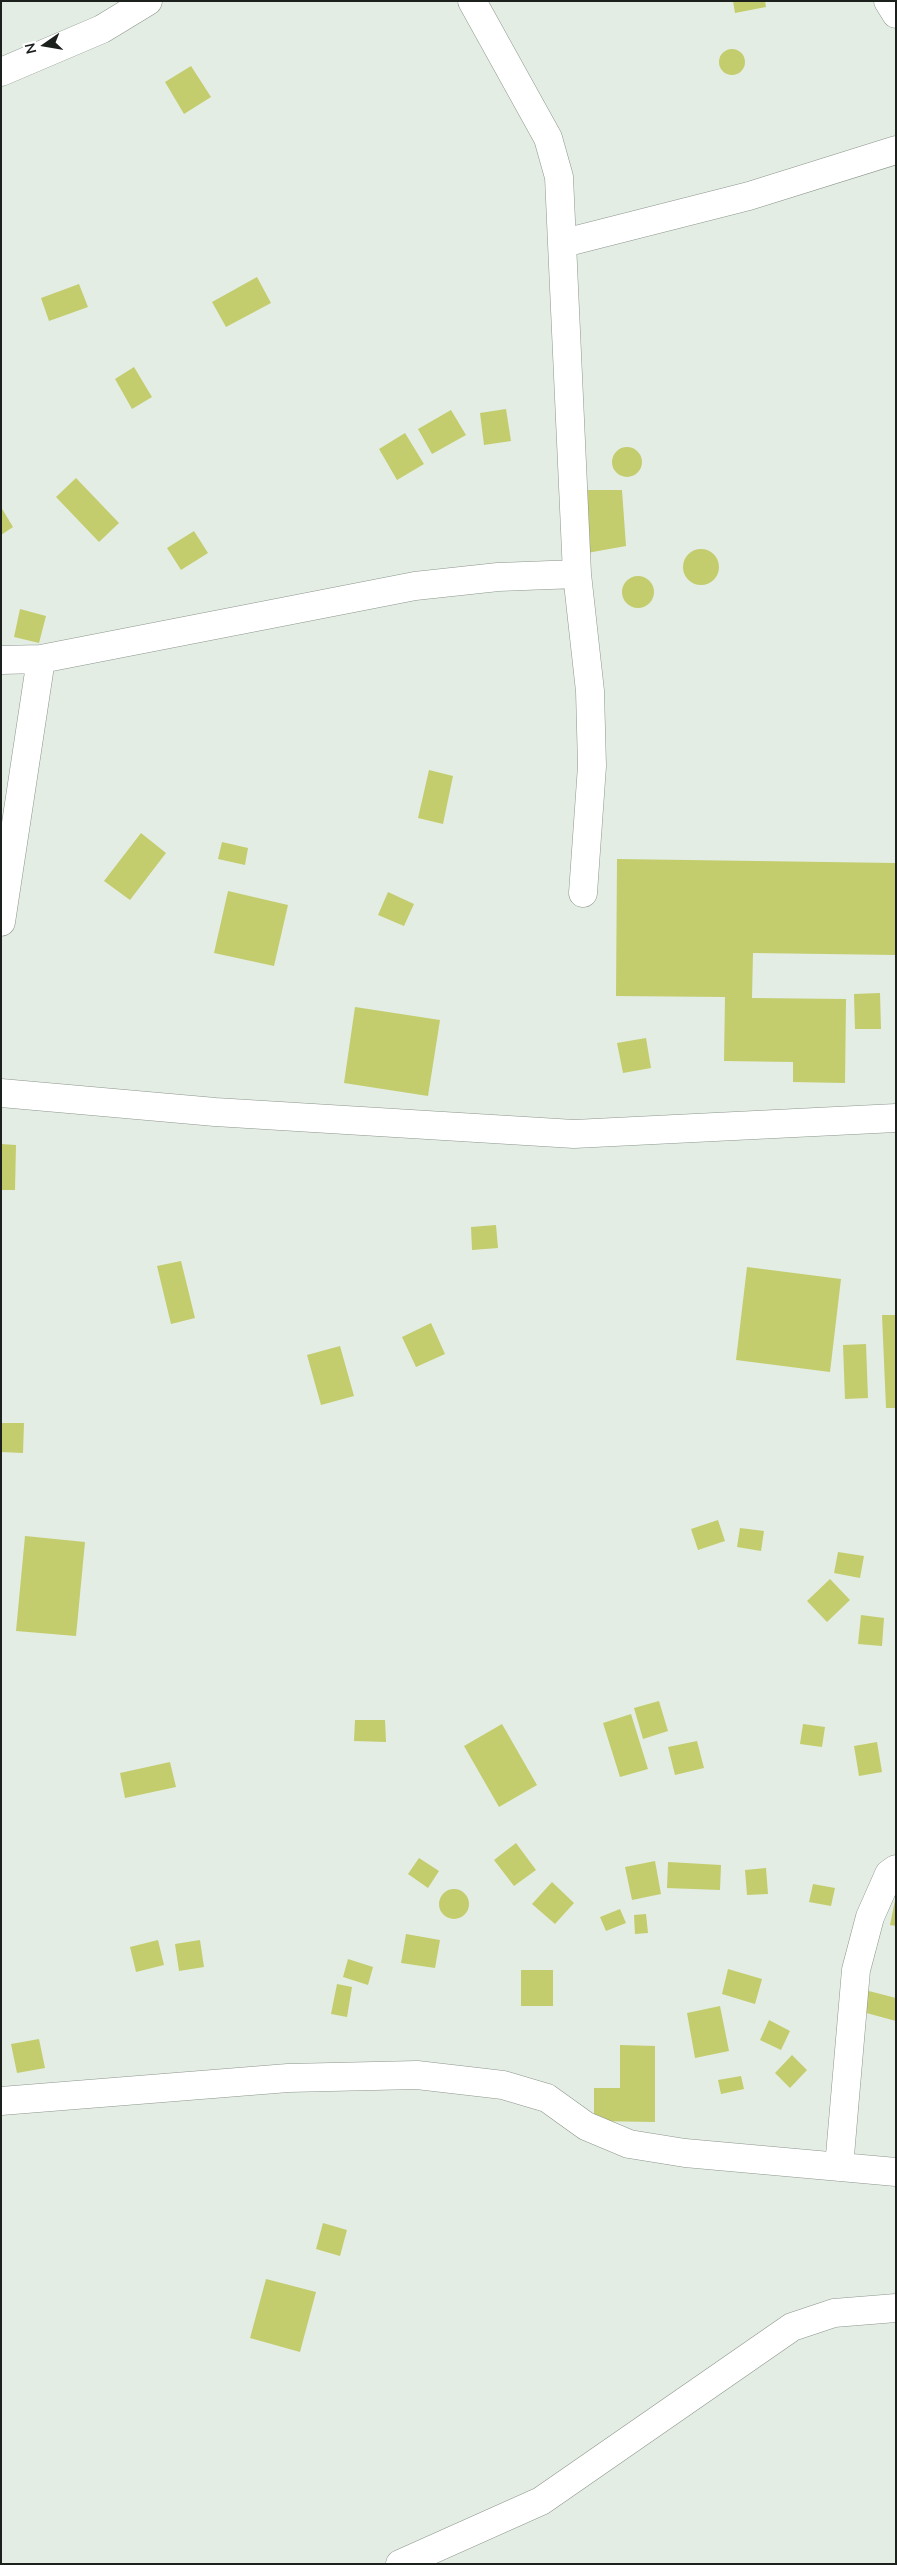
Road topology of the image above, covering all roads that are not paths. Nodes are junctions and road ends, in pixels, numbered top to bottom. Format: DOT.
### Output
graph roads {
  1 [pos="148,1"];
  2 [pos="472,1"];
  3 [pos="1,72"];
  4 [pos="896,150"];
  5 [pos="564,243"];
  6 [pos="577,574"];
  7 [pos="41,659"];
  8 [pos="1,660"];
  9 [pos="583,893"];
  10 [pos="1,922"];
  11 [pos="1,1093"];
  12 [pos="896,1118"];
  13 [pos="896,1869"];
  14 [pos="1,2101"];
  15 [pos="839,2167"];
  16 [pos="896,2172"];
  17 [pos="896,2308"];
  18 [pos="400,2564"];
  1 -- 3 [label="street"];
  2 -- 5 [label="street"];
  4 -- 5 [label="street"];
  5 -- 6 [label="street"];
  6 -- 7 [label="street"];
  6 -- 9 [label="street"];
  7 -- 8 [label="street"];
  7 -- 10 [label="street"];
  11 -- 12 [label="street"];
  13 -- 15 [label="street"];
  14 -- 15 [label="street"];
  15 -- 16 [label="street"];
  17 -- 18 [label="street"];
}
